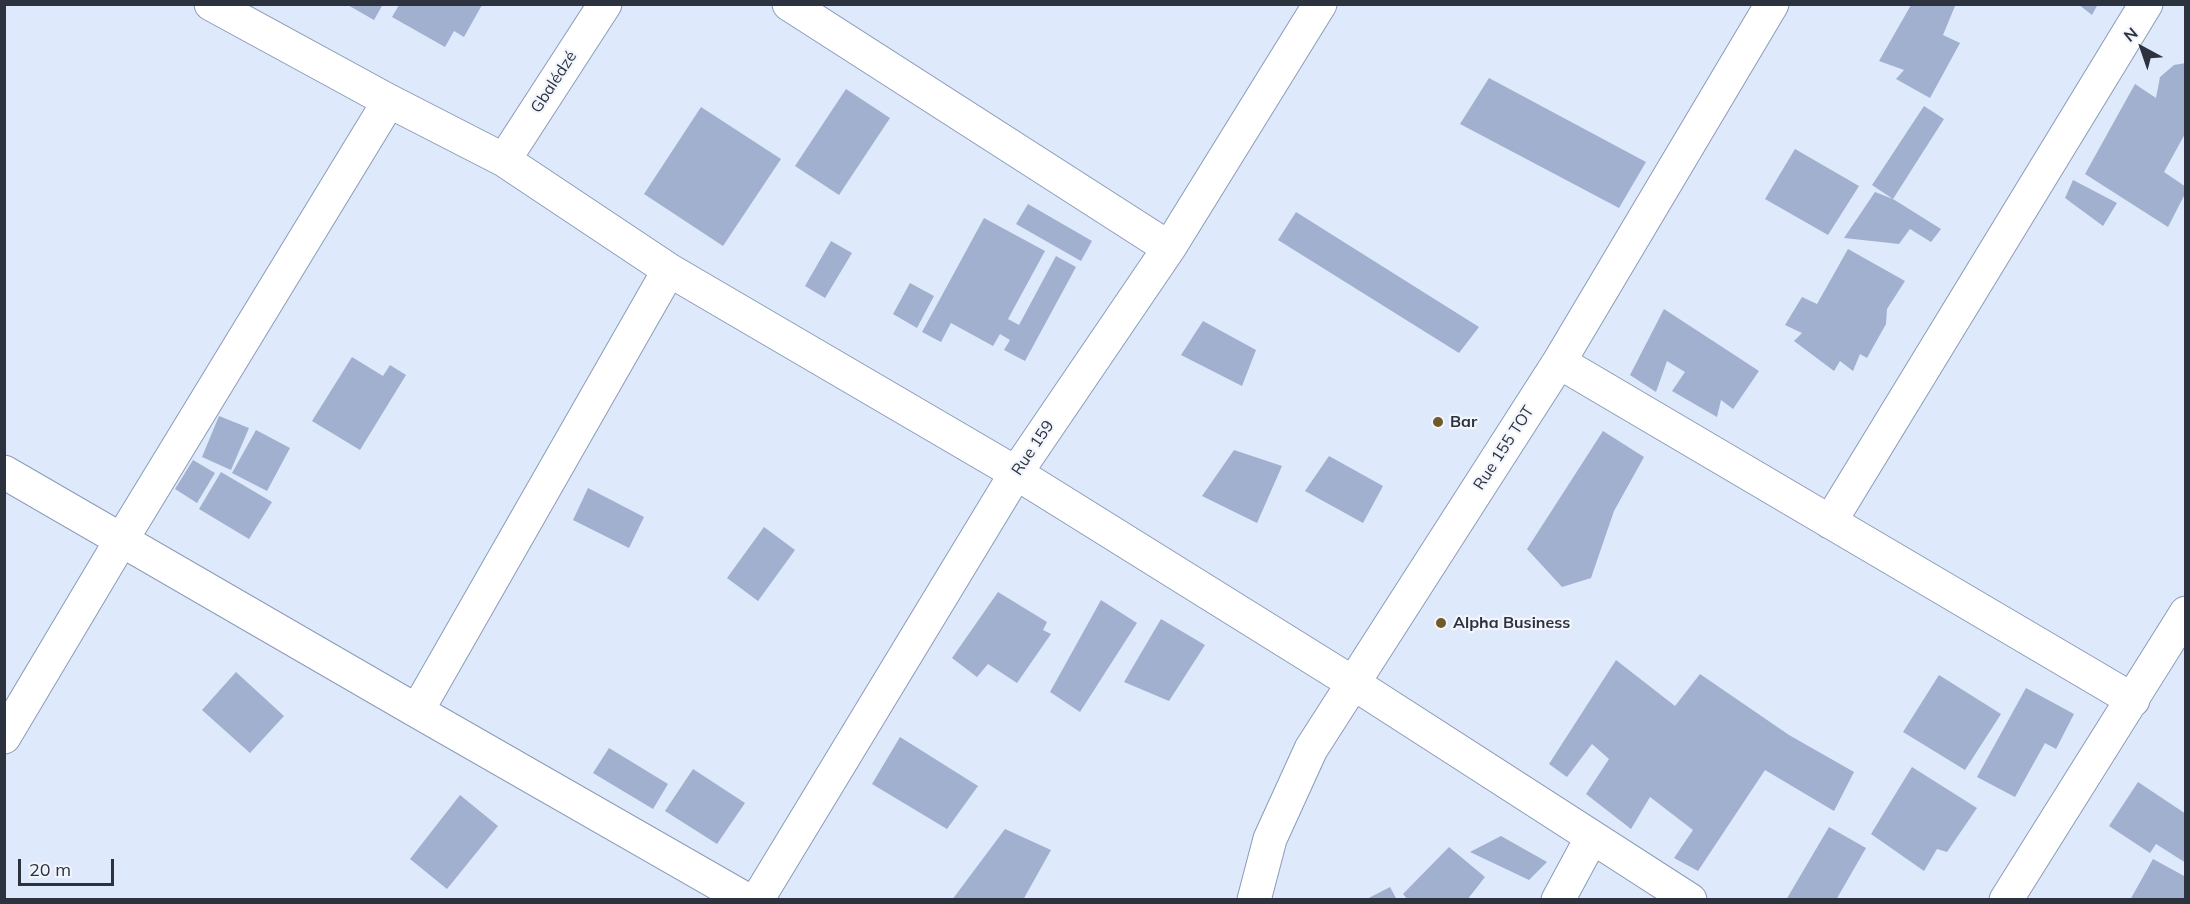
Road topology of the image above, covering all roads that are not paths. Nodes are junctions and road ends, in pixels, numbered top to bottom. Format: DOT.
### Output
graph roads {
  1 [pos="212,4"];
  2 [pos="605,4"];
  3 [pos="789,4"];
  4 [pos="1320,4"];
  5 [pos="1772,4"];
  6 [pos="2146,4"];
  7 [pos="388,101"];
  8 [pos="504,159"];
  9 [pos="1169,248"];
  10 [pos="669,270"];
  11 [pos="1559,362"];
  12 [pos="4,472"];
  13 [pos="1016,472"];
  14 [pos="1830,522"];
  15 [pos="122,539"];
  16 [pos="2186,613"];
  17 [pos="1353,683"];
  18 [pos="2133,700"];
  19 [pos="417,711"];
  20 [pos="4,737"];
  21 [pos="1592,837"];
  22 [pos="747,900"];
  23 [pos="757,900"];
  24 [pos="1254,900"];
  25 [pos="1558,900"];
  26 [pos="1690,900"];
  27 [pos="2006,900"];
  1 -- 7 [label="street"];
  2 -- 8 [label="street, Gbalédzé"];
  3 -- 9 [label="street"];
  4 -- 9 [label="street, Rue 159"];
  5 -- 11 [label="street, Rue 155 TOT"];
  6 -- 14 [label="street"];
  7 -- 8 [label="street"];
  7 -- 15 [label="street"];
  8 -- 10 [label="street"];
  9 -- 13 [label="street, Rue 159"];
  10 -- 13 [label="street"];
  10 -- 19 [label="street"];
  11 -- 14 [label="street"];
  11 -- 17 [label="street, Rue 155 TOT"];
  12 -- 15 [label="street"];
  13 -- 17 [label="street"];
  13 -- 23 [label="street, Rue 159"];
  14 -- 18 [label="street"];
  15 -- 19 [label="street"];
  15 -- 20 [label="street"];
  16 -- 18 [label="street"];
  17 -- 21 [label="street"];
  17 -- 24 [label="street, Rue 155 TOT"];
  18 -- 27 [label="street"];
  19 -- 22 [label="street"];
  21 -- 25 [label="street"];
  21 -- 26 [label="street"];
}
